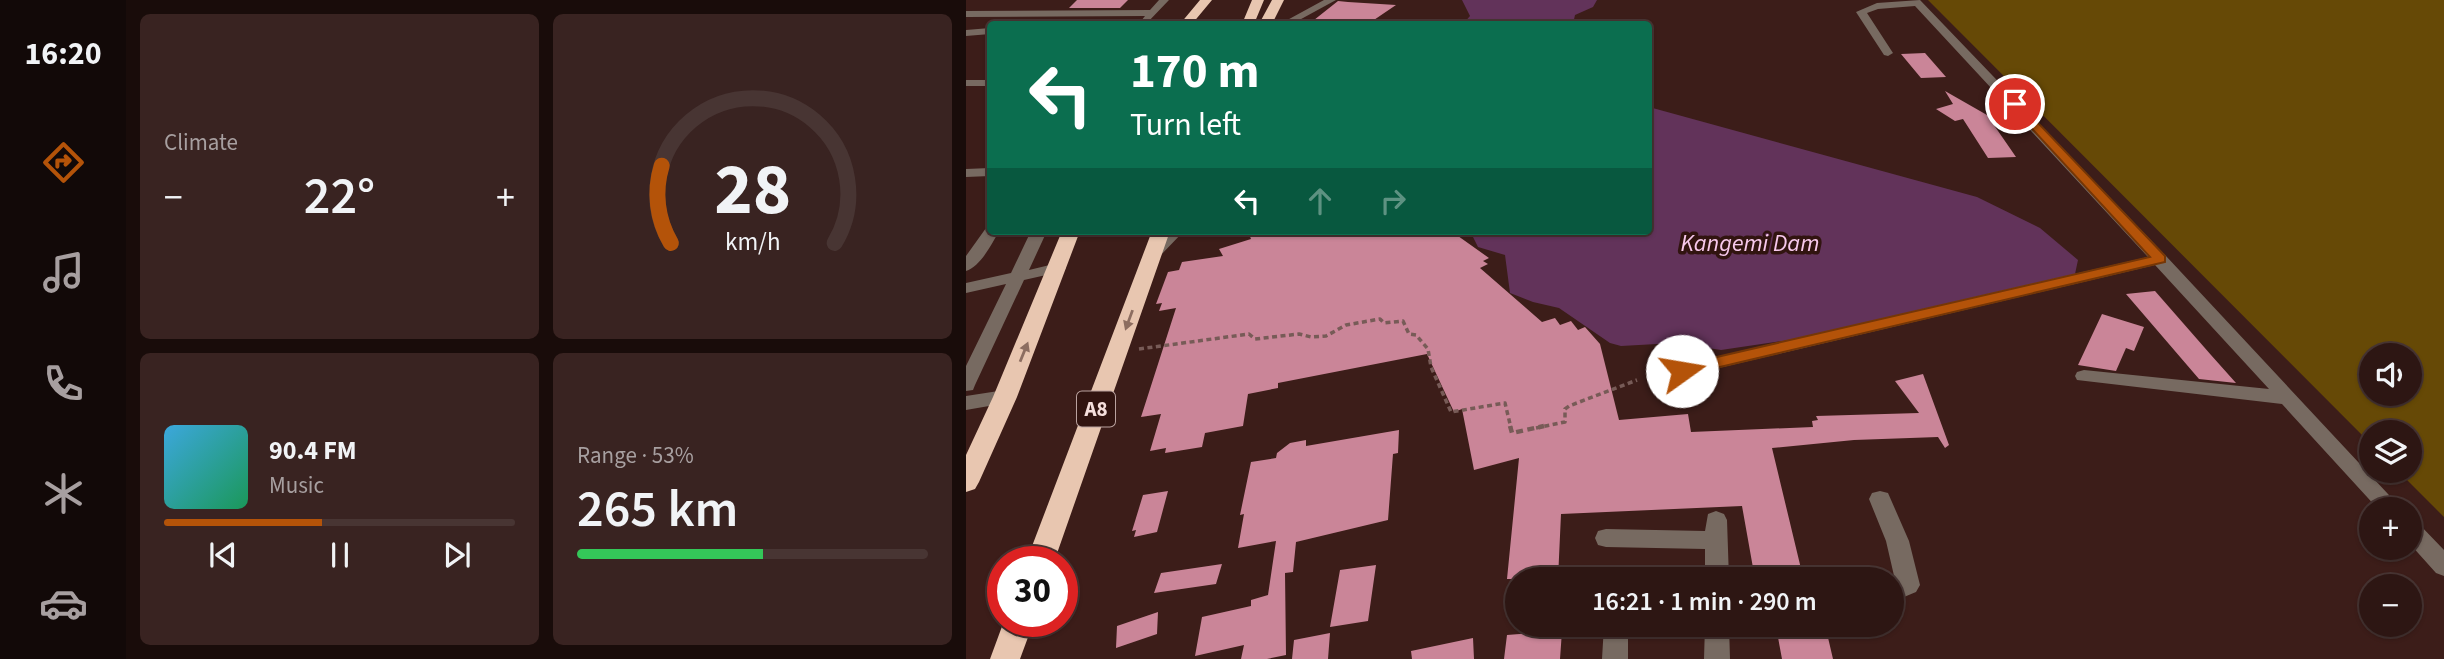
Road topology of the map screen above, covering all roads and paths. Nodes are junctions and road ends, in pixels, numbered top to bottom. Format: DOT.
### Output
graph roads {
  1 [pos="1164,0"];
  2 [pos="1206,0"];
  3 [pos="1258,0"];
  4 [pos="1278,0"];
  5 [pos="1331,0"];
  6 [pos="1917,2"];
  7 [pos="1317,3"];
  8 [pos="1151,13"];
  9 [pos="966,14"];
  10 [pos="1015,14"];
  11 [pos="1002,21"];
  12 [pos="1146,21"];
  13 [pos="1188,21"];
  14 [pos="1249,21"];
  15 [pos="1269,21"];
  16 [pos="1290,21"];
  17 [pos="987,30"];
  18 [pos="966,33"];
  19 [pos="1888,53"];
  20 [pos="966,83"];
  21 [pos="987,83"];
  22 [pos="987,172"];
  23 [pos="966,173"];
  24 [pos="989,235"];
  25 [pos="1037,235"];
  26 [pos="1070,235"];
  27 [pos="1160,235"];
  28 [pos="1172,235"];
  29 [pos="1152,256"];
  30 [pos="2160,259"];
  31 [pos="966,266"];
  32 [pos="1058,268"];
  33 [pos="1017,277"];
  34 [pos="966,288"];
  35 [pos="1116,353"];
  36 [pos="2084,376"];
  37 [pos="1655,377"];
  38 [pos="966,385"];
  39 [pos="1005,397"];
  40 [pos="2288,398"];
  41 [pos="966,403"];
  42 [pos="966,482"];
  43 [pos="2380,497"];
  44 [pos="1880,499"];
  45 [pos="1606,538"];
  46 [pos="2422,542"];
  47 [pos="1046,546"];
  48 [pos="2444,566"];
  49 [pos="1717,567"];
  50 [pos="1904,587"];
  51 [pos="1013,637"];
  52 [pos="1616,637"];
  53 [pos="1717,637"];
  54 [pos="1005,659"];
  55 [pos="1615,659"];
  56 [pos="1717,659"];
  1 -- 8 [label="street"];
  2 -- 13 [label="highway"];
  3 -- 14 [label="highway"];
  4 -- 15 [label="highway"];
  5 -- 7 [label="street"];
  6 -- 19 [label="street"];
  6 -- 30 [label="street"];
  7 -- 16 [label="street"];
  8 -- 10 [label="street"];
  8 -- 12 [label="street"];
  9 -- 10 [label="street"];
  10 -- 11 [label="street"];
  17 -- 18 [label="street"];
  20 -- 21 [label="street"];
  22 -- 23 [label="street"];
  24 -- 31 [label="street"];
  25 -- 33 [label="street"];
  26 -- 32 [label="highway"];
  27 -- 29 [label="highway, A8"];
  28 -- 29 [label="street"];
  29 -- 35 [label="highway, A8, one-way"];
  30 -- 37 [label="street"];
  30 -- 40 [label="street"];
  32 -- 33 [label="street"];
  39 -- 32 [label="highway, one-way"];
  33 -- 34 [label="street"];
  33 -- 38 [label="street"];
  35 -- 37 [label="path"];
  35 -- 47 [label="highway, A8"];
  36 -- 40 [label="street"];
  39 -- 41 [label="street"];
  39 -- 42 [label="highway"];
  40 -- 43 [label="street"];
  44 -- 50 [label="street"];
  45 -- 49 [label="street"];
  46 -- 48 [label="street"];
  51 -- 54 [label="highway"];
  52 -- 55 [label="street"];
  53 -- 56 [label="street"];
}
